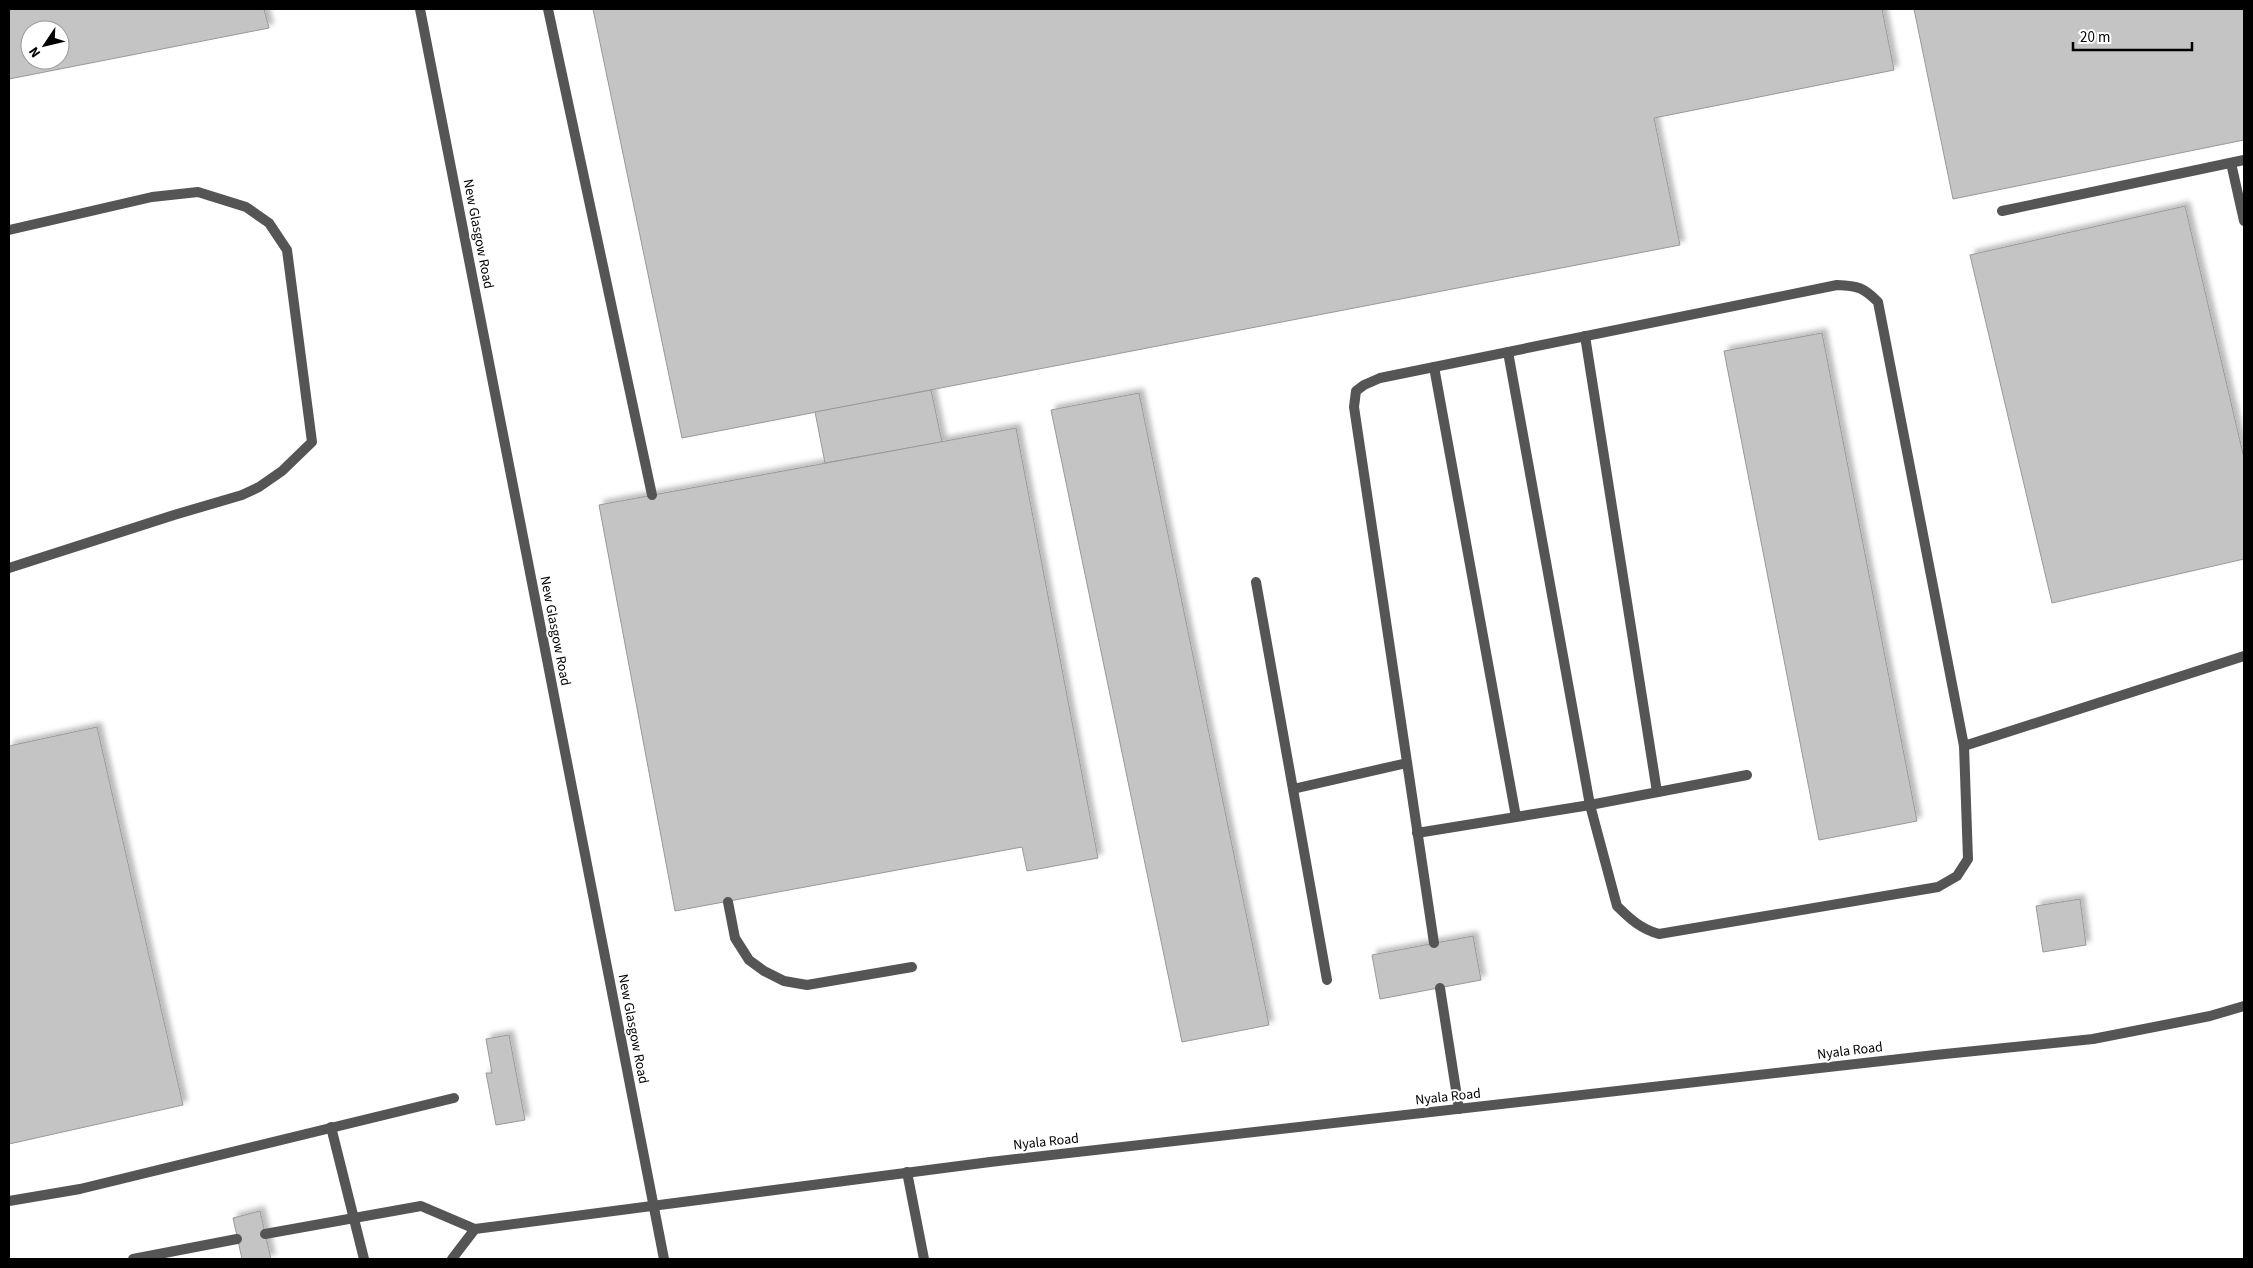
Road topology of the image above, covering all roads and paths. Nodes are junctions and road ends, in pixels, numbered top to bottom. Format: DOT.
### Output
graph roads {
  1 [pos="420,9"];
  2 [pos="548,9"];
  3 [pos="2244,160"];
  4 [pos="2231,163"];
  5 [pos="2002,211"];
  6 [pos="2244,221"];
  7 [pos="9,230"];
  8 [pos="1584,336"];
  9 [pos="1508,352"];
  10 [pos="1434,367"];
  11 [pos="652,495"];
  12 [pos="9,568"];
  13 [pos="1256,582"];
  14 [pos="2244,656"];
  15 [pos="1964,746"];
  16 [pos="1407,763"];
  17 [pos="1747,775"];
  18 [pos="1292,789"];
  19 [pos="1657,792"];
  20 [pos="1590,805"];
  21 [pos="1516,817"];
  22 [pos="1418,833"];
  23 [pos="728,902"];
  24 [pos="1434,943"];
  25 [pos="912,967"];
  26 [pos="1327,980"];
  27 [pos="1440,988"];
  28 [pos="2244,1006"];
  29 [pos="454,1098"];
  30 [pos="1459,1109"];
  31 [pos="331,1127"];
  32 [pos="907,1172"];
  33 [pos="9,1201"];
  34 [pos="653,1204"];
  35 [pos="353,1218"];
  36 [pos="474,1229"];
  37 [pos="265,1234"];
  38 [pos="237,1239"];
  39 [pos="133,1259"];
  40 [pos="364,1259"];
  41 [pos="452,1259"];
  42 [pos="664,1259"];
  43 [pos="924,1259"];
  1 -- 34 [label="street, New Glasgow Road"];
  2 -- 11 [label="street"];
  3 -- 4 [label="street"];
  4 -- 5 [label="street"];
  4 -- 6 [label="street"];
  7 -- 12 [label="street"];
  8 -- 9 [label="street"];
  8 -- 15 [label="street"];
  8 -- 19 [label="street"];
  9 -- 10 [label="street"];
  9 -- 20 [label="street"];
  10 -- 16 [label="street"];
  10 -- 21 [label="street"];
  13 -- 18 [label="street"];
  14 -- 15 [label="street"];
  15 -- 20 [label="street"];
  16 -- 18 [label="street"];
  16 -- 22 [label="street"];
  17 -- 19 [label="street"];
  18 -- 26 [label="street"];
  19 -- 20 [label="street"];
  20 -- 21 [label="street"];
  21 -- 22 [label="street"];
  22 -- 24 [label="street"];
  23 -- 25 [label="street"];
  27 -- 30 [label="street"];
  28 -- 30 [label="street, Nyala Road"];
  29 -- 31 [label="street"];
  30 -- 32 [label="street, Nyala Road"];
  31 -- 33 [label="street"];
  31 -- 35 [label="street"];
  32 -- 34 [label="street, Nyala Road"];
  32 -- 43 [label="street"];
  34 -- 36 [label="street, Nyala Road"];
  34 -- 42 [label="street, New Glasgow Road"];
  35 -- 36 [label="street"];
  35 -- 37 [label="street"];
  35 -- 40 [label="street"];
  36 -- 41 [label="street"];
  38 -- 39 [label="street"];
}
